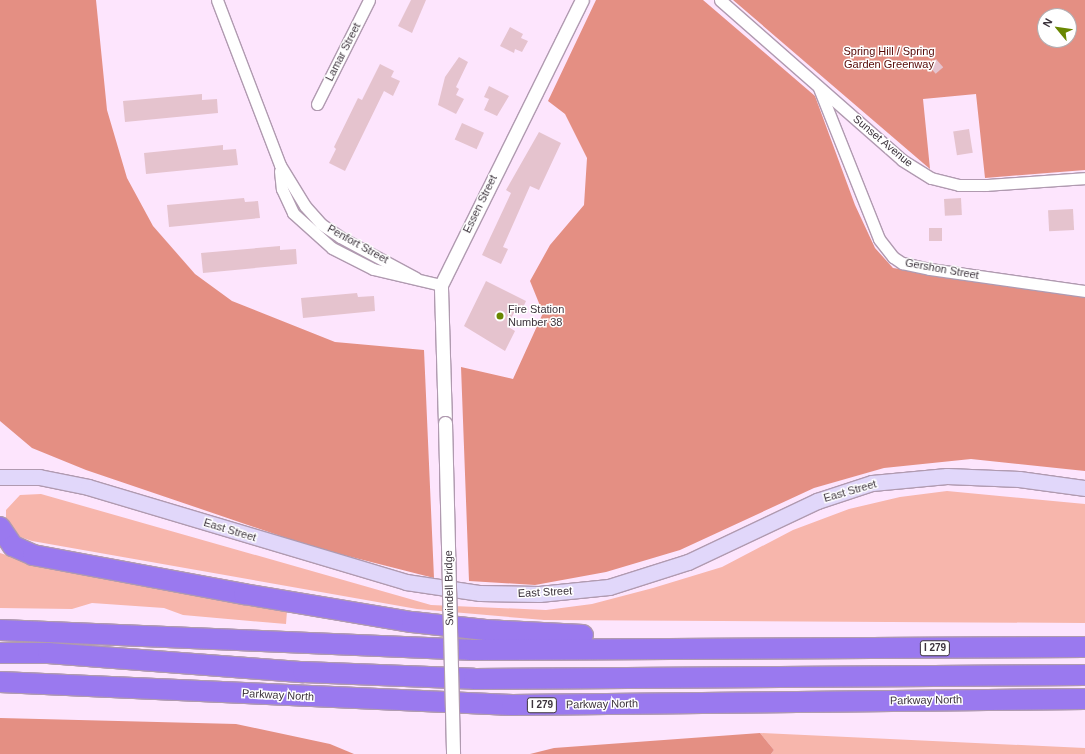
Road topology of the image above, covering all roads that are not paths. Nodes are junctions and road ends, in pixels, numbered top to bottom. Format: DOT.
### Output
graph roads {
  1 [pos="217,0"];
  2 [pos="369,0"];
  3 [pos="582,0"];
  4 [pos="720,0"];
  5 [pos="818,84"];
  6 [pos="317,104"];
  7 [pos="280,165"];
  8 [pos="1085,178"];
  9 [pos="416,278"];
  10 [pos="441,285"];
  11 [pos="1085,290"];
  12 [pos="445,423"];
  13 [pos="0,477"];
  14 [pos="1085,488"];
  15 [pos="0,527"];
  16 [pos="0,630"];
  17 [pos="710,647"];
  18 [pos="1085,648"];
  19 [pos="0,653"];
  20 [pos="1085,675"];
  21 [pos="0,682"];
  22 [pos="1085,699"];
  23 [pos="453,754"];
  1 -- 7 [label="street, Penfort Street"];
  2 -- 6 [label="street, Lamar Street"];
  3 -- 10 [label="street, Essen Street"];
  4 -- 5 [label="street, Sunset Avenue"];
  5 -- 8 [label="street, Sunset Avenue"];
  5 -- 11 [label="street, Gershon Street"];
  7 -- 9 [label="street, Penfort Street"];
  7 -- 9 [label="street, Penfort Street"];
  9 -- 10 [label="street, Penfort Street"];
  10 -- 12 [label="street, Essen Street"];
  12 -- 23 [label="street, Swindell Bridge, bridge"];
  13 -- 14 [label="main road, East Street"];
  15 -- 17 [label="highway"];
  16 -- 17 [label="highway, I 279"];
  17 -- 18 [label="highway, I 279"];
  19 -- 20 [label="highway"];
  21 -- 22 [label="highway, Parkway North / I 279"];
}
